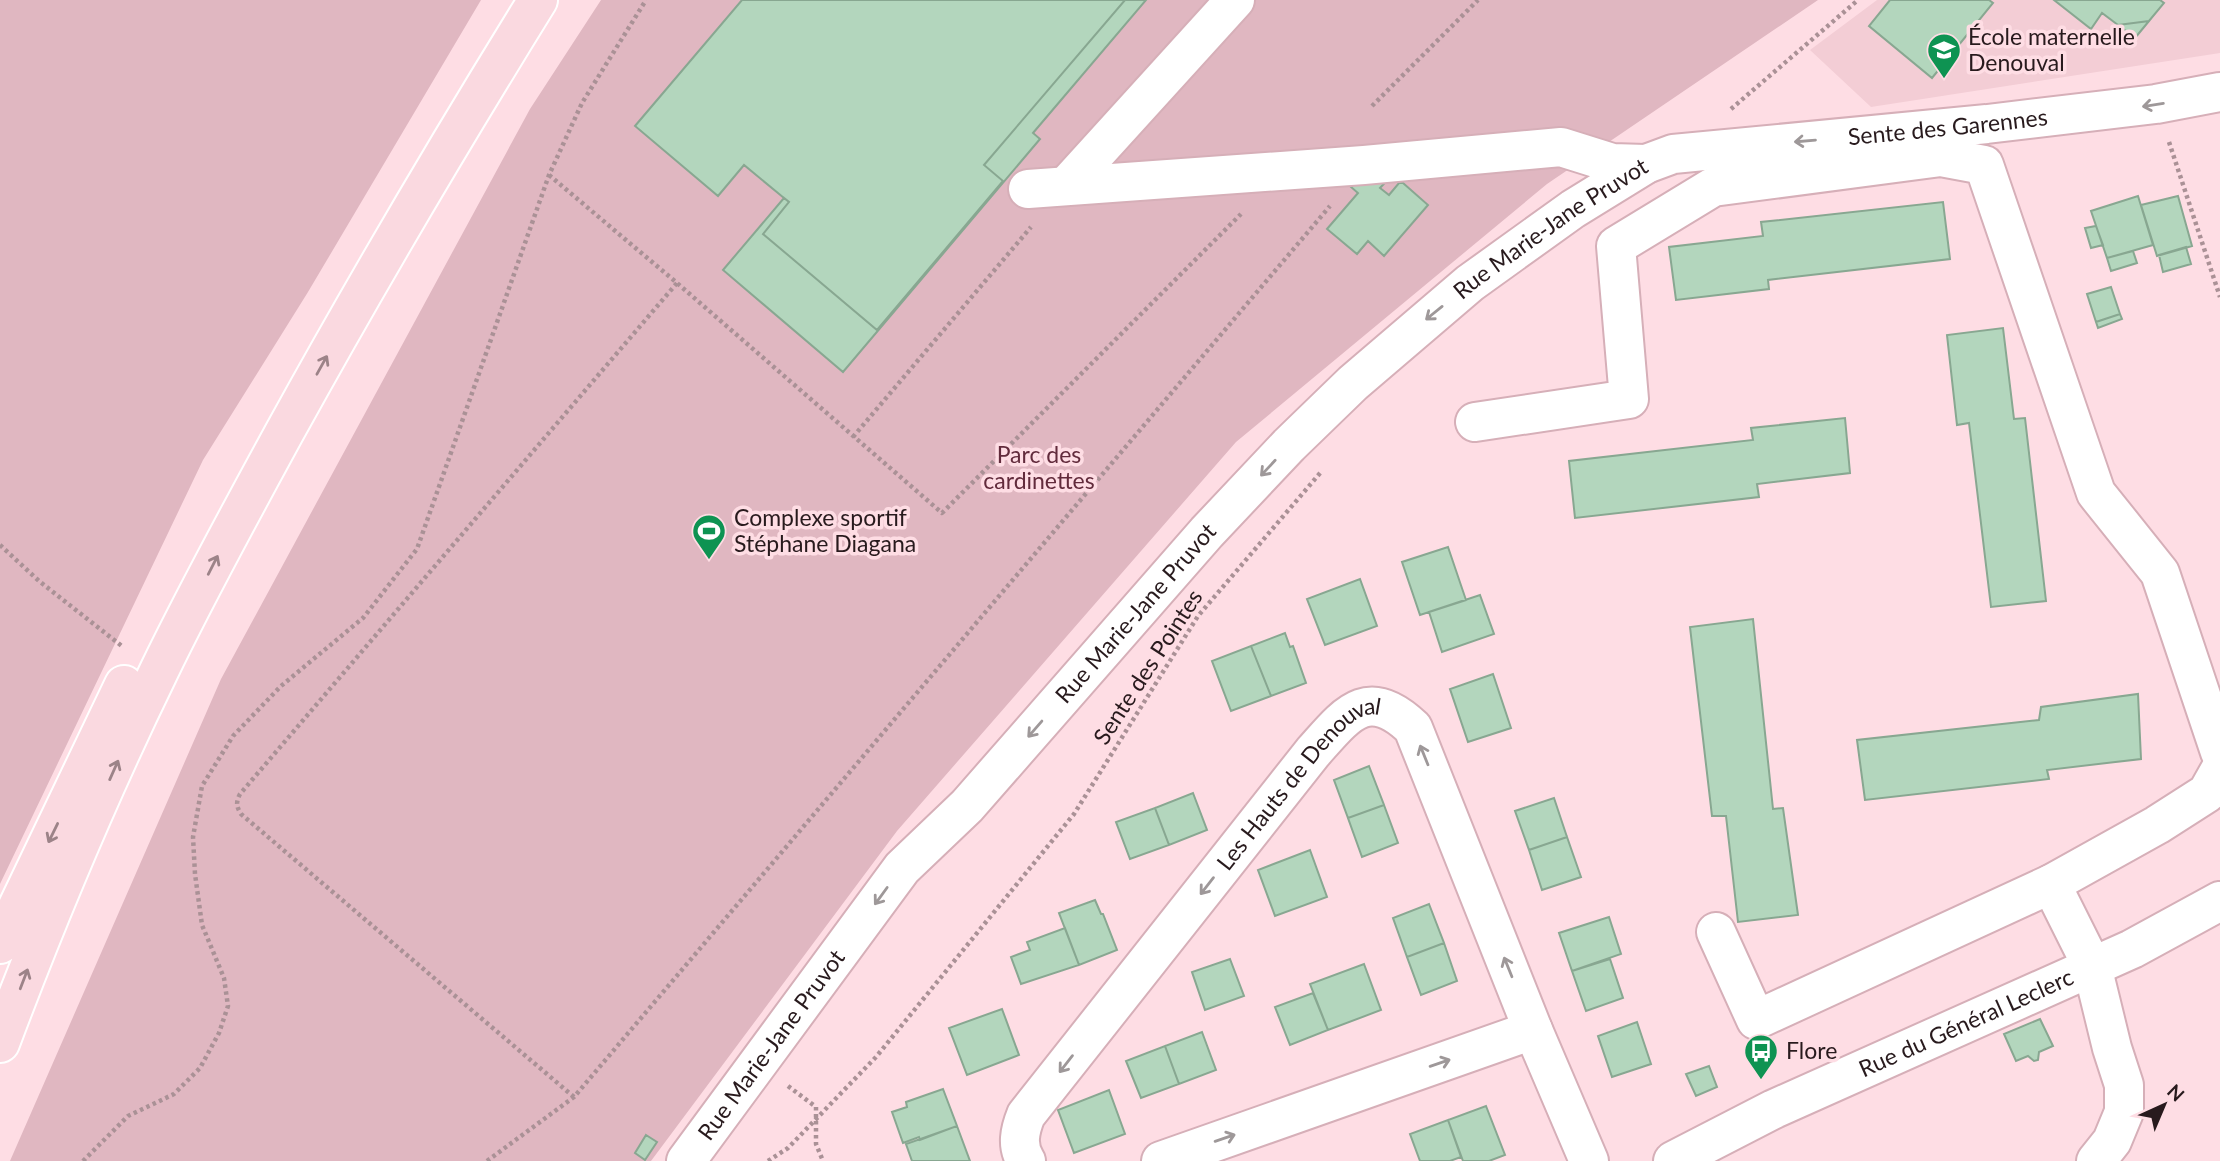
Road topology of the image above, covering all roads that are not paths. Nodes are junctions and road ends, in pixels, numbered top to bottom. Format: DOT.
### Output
graph roads {
  1 [pos="509,0"];
  2 [pos="538,0"];
  3 [pos="1235,0"];
  4 [pos="2220,92"];
  5 [pos="1659,159"];
  6 [pos="1066,186"];
  7 [pos="1028,189"];
  8 [pos="1475,422"];
  9 [pos="2220,752"];
  10 [pos="2220,770"];
  11 [pos="2051,884"];
  12 [pos="2220,901"];
  13 [pos="1716,932"];
  14 [pos="0,944"];
  15 [pos="2092,966"];
  16 [pos="1533,1030"];
  17 [pos="0,1043"];
  18 [pos="686,1161"];
  19 [pos="1026,1161"];
  20 [pos="1161,1161"];
  21 [pos="1589,1161"];
  22 [pos="1673,1161"];
  23 [pos="2096,1161"];
  1 -- 14 [label="main road, one-way"];
  17 -- 2 [label="main road, one-way"];
  3 -- 6 [label="street"];
  4 -- 5 [label="street, Sente des Garennes, one-way"];
  5 -- 6 [label="street, Sente des Garennes"];
  5 -- 18 [label="street, Rue Marie-Jane Pruvot, one-way"];
  6 -- 7 [label="street, Sente des Garennes"];
  8 -- 9 [label="street"];
  10 -- 11 [label="street"];
  11 -- 13 [label="street"];
  11 -- 15 [label="street"];
  12 -- 15 [label="street, Rue du Général Leclerc"];
  15 -- 22 [label="street, Rue du Général Leclerc"];
  15 -- 23 [label="street"];
  16 -- 19 [label="street, Les Hauts de Denouval, one-way"];
  20 -- 16 [label="street, one-way"];
  16 -- 21 [label="street, Les Hauts de Denouval"];
}
